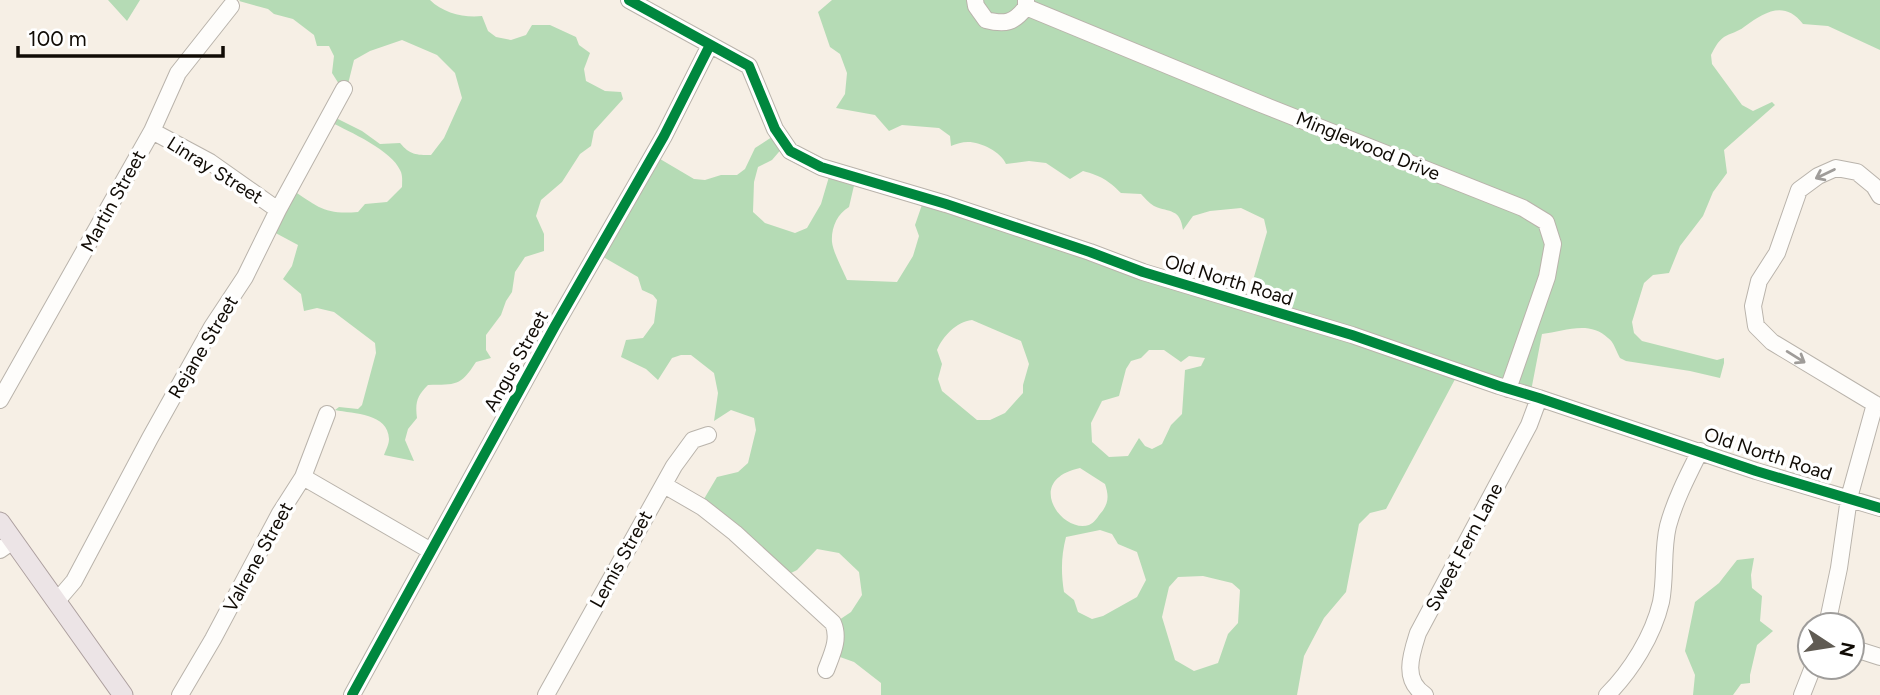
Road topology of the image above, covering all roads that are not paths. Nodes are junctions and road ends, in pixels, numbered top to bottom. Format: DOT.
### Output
graph roads {
  1 [pos="629,0"];
  2 [pos="975,0"];
  3 [pos="1026,3"];
  4 [pos="231,6"];
  5 [pos="710,45"];
  6 [pos="344,89"];
  7 [pos="152,131"];
  8 [pos="1880,196"];
  9 [pos="278,210"];
  10 [pos="1508,389"];
  11 [pos="1539,398"];
  12 [pos="0,400"];
  13 [pos="1878,403"];
  14 [pos="327,414"];
  15 [pos="708,435"];
  16 [pos="1700,451"];
  17 [pos="303,477"];
  18 [pos="664,485"];
  19 [pos="1849,498"];
  20 [pos="1880,508"];
  21 [pos="0,522"];
  22 [pos="7,545"];
  23 [pos="431,551"];
  24 [pos="56,602"];
  25 [pos="1830,611"];
  26 [pos="826,670"];
  27 [pos="123,695"];
  28 [pos="180,695"];
  29 [pos="352,695"];
  30 [pos="546,695"];
  31 [pos="1425,695"];
  32 [pos="1607,695"];
  1 -- 5 [label="street, Old North Road"];
  2 -- 3 [label="street, Minglewood Drive"];
  3 -- 10 [label="street, Minglewood Drive"];
  4 -- 7 [label="street, Martin Street"];
  5 -- 10 [label="street, Old North Road"];
  5 -- 23 [label="street, Angus Street"];
  6 -- 9 [label="street, Rejane Street"];
  7 -- 9 [label="street, Linray Street"];
  7 -- 12 [label="street, Martin Street"];
  8 -- 13 [label="street, one-way"];
  9 -- 24 [label="street, Rejane Street"];
  10 -- 11 [label="street, Old North Road"];
  11 -- 16 [label="street, Old North Road"];
  11 -- 31 [label="street, Sweet Fern Lane"];
  13 -- 19 [label="street"];
  14 -- 17 [label="street, Valrene Street"];
  15 -- 18 [label="street, Lemis Street"];
  16 -- 19 [label="street, Old North Road"];
  16 -- 32 [label="street"];
  17 -- 23 [label="street"];
  17 -- 28 [label="street, Valrene Street"];
  18 -- 26 [label="street"];
  18 -- 30 [label="street, Lemis Street"];
  19 -- 20 [label="street, Old North Road"];
  19 -- 25 [label="street"];
  21 -- 22 [label="main road"];
  22 -- 24 [label="main road"];
  23 -- 29 [label="street, Angus Street"];
  24 -- 27 [label="main road"];
}
